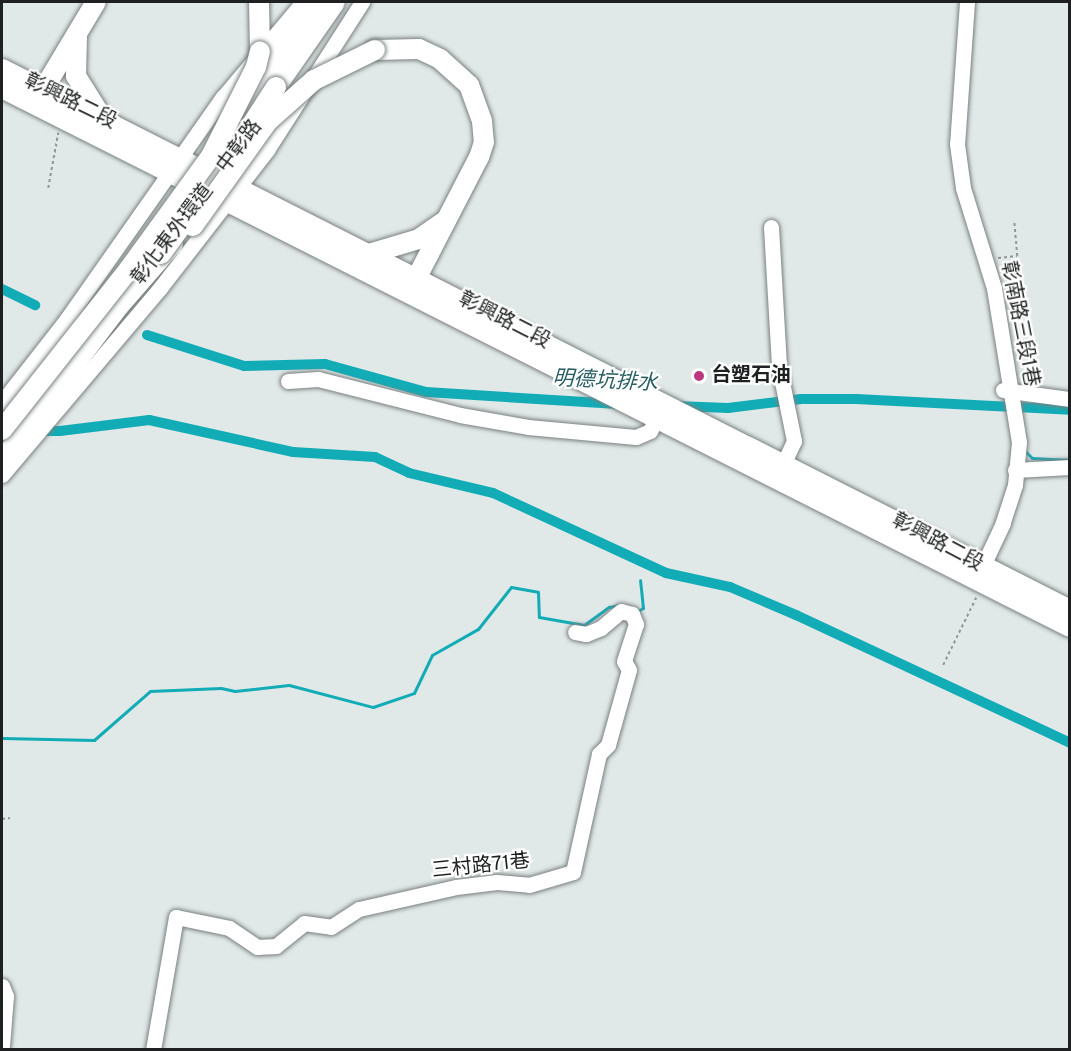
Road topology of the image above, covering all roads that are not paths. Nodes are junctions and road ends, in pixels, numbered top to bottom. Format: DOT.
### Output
graph roads {
  1 [pos="96,2"];
  2 [pos="259,2"];
  3 [pos="303,2"];
  4 [pos="318,2"];
  5 [pos="335,2"];
  6 [pos="362,2"];
  7 [pos="956,2"];
  8 [pos="967,2"];
  9 [pos="78,28"];
  10 [pos="2,69"];
  11 [pos="2,88"];
  12 [pos="39,97"];
  13 [pos="103,117"];
  14 [pos="957,144"];
  15 [pos="211,156"];
  16 [pos="175,164"];
  17 [pos="963,188"];
  18 [pos="231,192"];
  19 [pos="447,219"];
  20 [pos="771,227"];
  21 [pos="372,253"];
  22 [pos="161,254"];
  23 [pos="413,285"];
  24 [pos="288,381"];
  25 [pos="1007,391"];
  26 [pos="1070,399"];
  27 [pos="2,402"];
  28 [pos="660,411"];
  29 [pos="2,430"];
  30 [pos="2,460"];
  31 [pos="784,462"];
  32 [pos="1070,467"];
  33 [pos="1015,470"];
  34 [pos="2,475"];
  35 [pos="979,573"];
  36 [pos="1070,610"];
  37 [pos="1070,627"];
  38 [pos="575,632"];
  39 [pos="2,986"];
  40 [pos="2,1047"];
  41 [pos="153,1050"];
  1 -- 9 [label="main road"];
  2 -- 15 [label="main road, bridge"];
  3 -- 16 [label="street"];
  4 -- 15 [label="main road, 彰化東外環道, bridge"];
  5 -- 22 [label="main road, 彰化東外環道, bridge"];
  6 -- 18 [label="street, 中彰路"];
  7 -- 14 [label="street, 彰南路三段1巷"];
  8 -- 14 [label="street, 彰南路三段1巷"];
  9 -- 12 [label="main road"];
  9 -- 13 [label="main road"];
  10 -- 12 [label="main road, 彰興路二段"];
  11 -- 12 [label="main road, 彰興路二段"];
  12 -- 13 [label="main road, 彰興路二段"];
  12 -- 16 [label="main road, 彰興路二段"];
  13 -- 16 [label="main road, 彰興路二段"];
  14 -- 17 [label="street, 彰南路三段1巷"];
  15 -- 29 [label="main road, 彰化東外環道, bridge"];
  16 -- 18 [label="main road, 彰興路二段"];
  16 -- 27 [label="street"];
  17 -- 25 [label="street, 彰南路三段1巷"];
  17 -- 25 [label="street, 彰南路三段1巷"];
  18 -- 21 [label="main road, 彰興路二段"];
  18 -- 23 [label="main road, 彰興路二段"];
  18 -- 34 [label="street, 中彰路"];
  19 -- 21 [label="main road"];
  19 -- 22 [label="main road, bridge"];
  19 -- 23 [label="main road"];
  20 -- 31 [label="street"];
  21 -- 23 [label="main road, 彰興路二段"];
  22 -- 30 [label="main road, 彰化東外環道"];
  23 -- 28 [label="main road, 彰興路二段"];
  24 -- 28 [label="street"];
  25 -- 26 [label="street"];
  25 -- 33 [label="street, 彰南路三段1巷"];
  28 -- 31 [label="main road, 彰興路二段"];
  28 -- 35 [label="main road, 彰興路二段"];
  31 -- 35 [label="main road, 彰興路二段"];
  32 -- 33 [label="street"];
  33 -- 35 [label="street, 彰南路三段1巷"];
  35 -- 36 [label="main road, 彰興路二段"];
  35 -- 37 [label="main road, 彰興路二段"];
  38 -- 41 [label="street, 三村路71巷"];
  39 -- 40 [label="street"];
}
